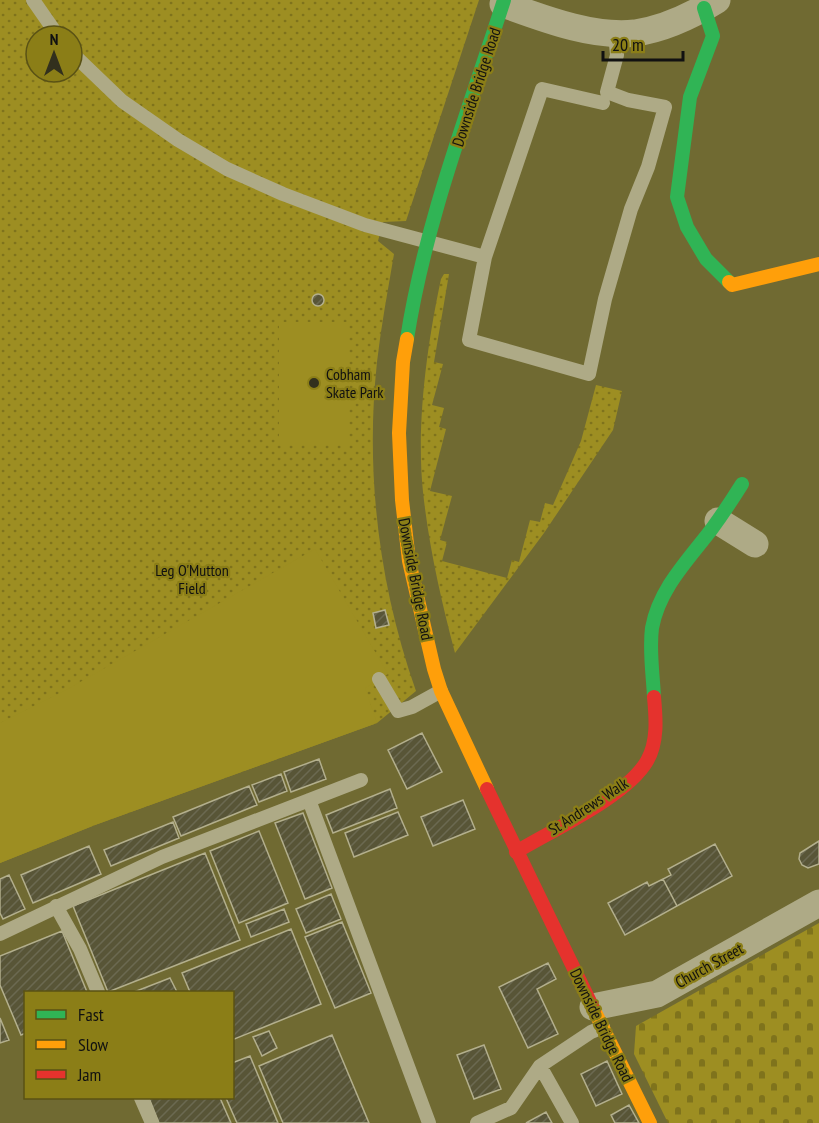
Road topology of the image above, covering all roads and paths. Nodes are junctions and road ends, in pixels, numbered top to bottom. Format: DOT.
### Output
graph roads {
  1 [pos="33,0"];
  2 [pos="504,2"];
  3 [pos="710,4"];
  4 [pos="50,24"];
  5 [pos="615,33"];
  6 [pos="84,65"];
  7 [pos="605,98"];
  8 [pos="426,241"];
  9 [pos="485,257"];
  10 [pos="819,264"];
  11 [pos="742,484"];
  12 [pos="718,520"];
  13 [pos="755,544"];
  14 [pos="379,679"];
  15 [pos="441,691"];
  16 [pos="361,780"];
  17 [pos="309,800"];
  18 [pos="516,852"];
  19 [pos="819,903"];
  20 [pos="56,906"];
  21 [pos="0,934"];
  22 [pos="97,991"];
  23 [pos="598,1017"];
  24 [pos="540,1066"];
  25 [pos="141,1099"];
  26 [pos="152,1123"];
  27 [pos="429,1123"];
  28 [pos="477,1123"];
  29 [pos="572,1123"];
  30 [pos="650,1123"];
  1 -- 4 [label="lane"];
  2 -- 5 [label="street"];
  2 -- 8 [label="street, Downside Bridge Road"];
  3 -- 5 [label="street"];
  3 -- 10 [label="street"];
  5 -- 7 [label="lane"];
  6 -- 8 [label="lane"];
  7 -- 9 [label="lane"];
  7 -- 9 [label="lane"];
  8 -- 9 [label="lane"];
  8 -- 15 [label="street, Downside Bridge Road"];
  11 -- 12 [label="street, St Andrews Walk"];
  12 -- 13 [label="street"];
  12 -- 18 [label="street, St Andrews Walk"];
  14 -- 15 [label="lane"];
  15 -- 18 [label="street, Downside Bridge Road"];
  16 -- 17 [label="lane"];
  17 -- 20 [label="lane"];
  17 -- 27 [label="lane"];
  18 -- 23 [label="street, Downside Bridge Road"];
  19 -- 23 [label="street, Church Street"];
  20 -- 21 [label="lane"];
  20 -- 22 [label="lane"];
  23 -- 24 [label="lane"];
  23 -- 30 [label="street, Downside Bridge Road"];
  24 -- 28 [label="lane"];
  24 -- 29 [label="lane"];
  25 -- 26 [label="lane"];
}
